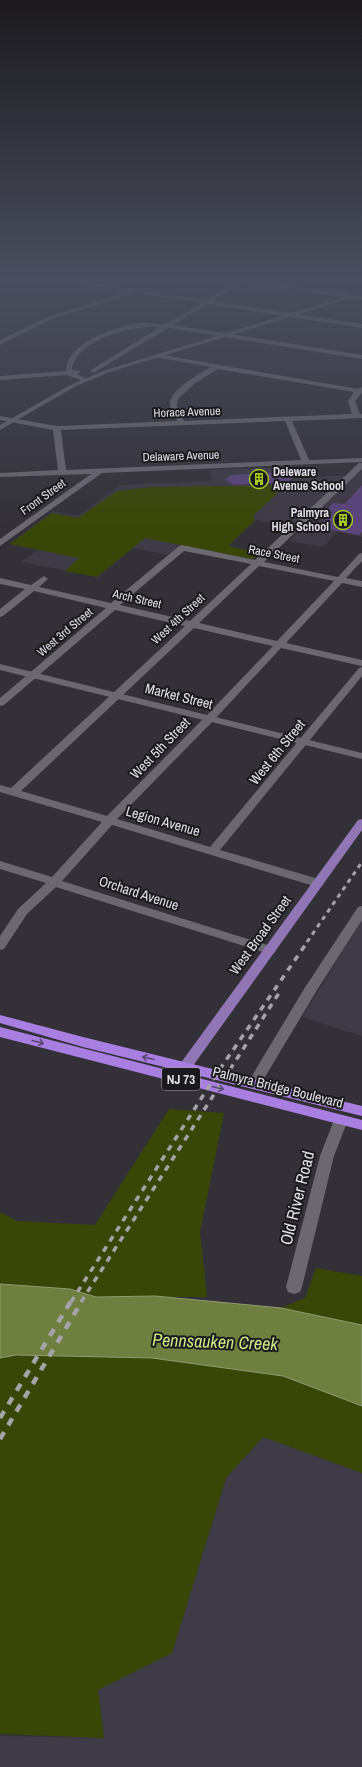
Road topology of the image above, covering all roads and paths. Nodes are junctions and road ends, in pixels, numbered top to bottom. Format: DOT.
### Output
graph roads {
  1 [pos="70,361"];
  2 [pos="109,361"];
  3 [pos="139,361"];
  4 [pos="190,361"];
  5 [pos="218,366"];
  6 [pos="113,369"];
  7 [pos="93,371"];
  8 [pos="69,373"];
  9 [pos="0,378"];
  10 [pos="85,380"];
  11 [pos="361,390"];
  12 [pos="360,416"];
  13 [pos="0,418"];
  14 [pos="288,419"];
  15 [pos="13,421"];
  16 [pos="182,423"];
  17 [pos="0,428"];
  18 [pos="57,428"];
  19 [pos="362,460"];
  20 [pos="306,462"];
  21 [pos="362,465"];
  22 [pos="100,471"];
  23 [pos="62,472"];
  24 [pos="0,475"];
  25 [pos="0,544"];
  26 [pos="182,548"];
  27 [pos="362,556"];
  28 [pos="258,563"];
  29 [pos="44,579"];
  30 [pos="340,579"];
  31 [pos="0,581"];
  32 [pos="362,584"];
  33 [pos="33,588"];
  34 [pos="113,606"];
  35 [pos="0,614"];
  36 [pos="193,624"];
  37 [pos="280,643"];
  38 [pos="362,663"];
  39 [pos="0,667"];
  40 [pos="362,670"];
  41 [pos="33,675"];
  42 [pos="116,695"];
  43 [pos="0,703"];
  44 [pos="210,718"];
  45 [pos="302,742"];
  46 [pos="350,754"];
  47 [pos="362,756"];
  48 [pos="362,759"];
  49 [pos="0,788"];
  50 [pos="13,792"];
  51 [pos="108,822"];
  52 [pos="362,822"];
  53 [pos="214,851"];
  54 [pos="0,865"];
  55 [pos="55,881"];
  56 [pos="318,883"];
  57 [pos="362,910"];
  58 [pos="0,946"];
  59 [pos="270,950"];
  60 [pos="0,1019"];
  61 [pos="0,1032"];
  62 [pos="185,1067"];
  63 [pos="254,1084"];
  64 [pos="362,1111"];
  65 [pos="341,1120"];
  66 [pos="362,1125"];
  67 [pos="294,1287"];
  1 -- 8 [label="street"];
  2 -- 7 [label="street"];
  3 -- 6 [label="street"];
  4 -- 5 [label="street"];
  5 -- 11 [label="street"];
  5 -- 16 [label="street"];
  6 -- 7 [label="street"];
  6 -- 10 [label="street"];
  7 -- 8 [label="street"];
  8 -- 9 [label="street"];
  8 -- 10 [label="street"];
  10 -- 15 [label="street"];
  11 -- 12 [label="street"];
  12 -- 14 [label="street, Horace Avenue"];
  13 -- 15 [label="street, Horace Avenue"];
  14 -- 16 [label="street, Horace Avenue"];
  14 -- 20 [label="street"];
  15 -- 17 [label="street"];
  15 -- 18 [label="street, Horace Avenue"];
  16 -- 18 [label="street, Horace Avenue"];
  18 -- 23 [label="street"];
  19 -- 20 [label="street, Delaware Avenue"];
  20 -- 22 [label="street, Delaware Avenue"];
  21 -- 28 [label="street, West 4th Street"];
  22 -- 23 [label="street, Delaware Avenue"];
  22 -- 25 [label="street, Front Street"];
  23 -- 24 [label="street, Delaware Avenue"];
  26 -- 28 [label="street, Race Street"];
  26 -- 34 [label="street, West 3rd Street"];
  27 -- 30 [label="street, West 5th Street"];
  28 -- 30 [label="street, Race Street"];
  28 -- 36 [label="street, West 4th Street"];
  29 -- 33 [label="street"];
  30 -- 32 [label="street, Race Street"];
  30 -- 37 [label="street, West 5th Street"];
  31 -- 33 [label="street, Arch Street"];
  33 -- 34 [label="street, Arch Street"];
  33 -- 35 [label="street"];
  34 -- 36 [label="street, Arch Street"];
  34 -- 41 [label="street, West 3rd Street"];
  36 -- 37 [label="street, Arch Street"];
  36 -- 42 [label="street, West 4th Street"];
  37 -- 38 [label="street, Arch Street"];
  37 -- 44 [label="street, West 5th Street"];
  39 -- 41 [label="street, Market Street"];
  40 -- 45 [label="street, West 6th Street"];
  41 -- 42 [label="street, Market Street"];
  41 -- 43 [label="street, West 3rd Street"];
  42 -- 44 [label="street, Market Street"];
  42 -- 50 [label="street, West 4th Street"];
  44 -- 45 [label="street, Market Street"];
  44 -- 51 [label="street, West 5th Street"];
  45 -- 46 [label="street, Market Street"];
  45 -- 53 [label="street, West 6th Street"];
  46 -- 47 [label="street, Market Street"];
  46 -- 48 [label="street, Market Street"];
  49 -- 50 [label="street, Legion Avenue"];
  50 -- 51 [label="street, Legion Avenue"];
  51 -- 53 [label="street, Legion Avenue"];
  51 -- 55 [label="street, West 5th Street"];
  52 -- 56 [label="main road, West Broad Street"];
  53 -- 56 [label="street, Legion Avenue"];
  54 -- 55 [label="street, Orchard Avenue"];
  55 -- 58 [label="street, West 5th Street"];
  55 -- 59 [label="street, Orchard Avenue"];
  56 -- 59 [label="main road, West Broad Street"];
  57 -- 63 [label="street"];
  59 -- 62 [label="main road, West Broad Street"];
  62 -- 60 [label="highway, Palmyra Bridge Boulevard / NJ 73, one-way"];
  61 -- 65 [label="highway, Palmyra Bridge Boulevard / NJ 73, one-way"];
  62 -- 63 [label="highway, Palmyra Bridge Boulevard / NJ 73"];
  63 -- 64 [label="highway, Palmyra Bridge Boulevard / NJ 73"];
  65 -- 66 [label="highway, Palmyra Bridge Boulevard / NJ 73"];
  65 -- 67 [label="street, Old River Road"];
}
